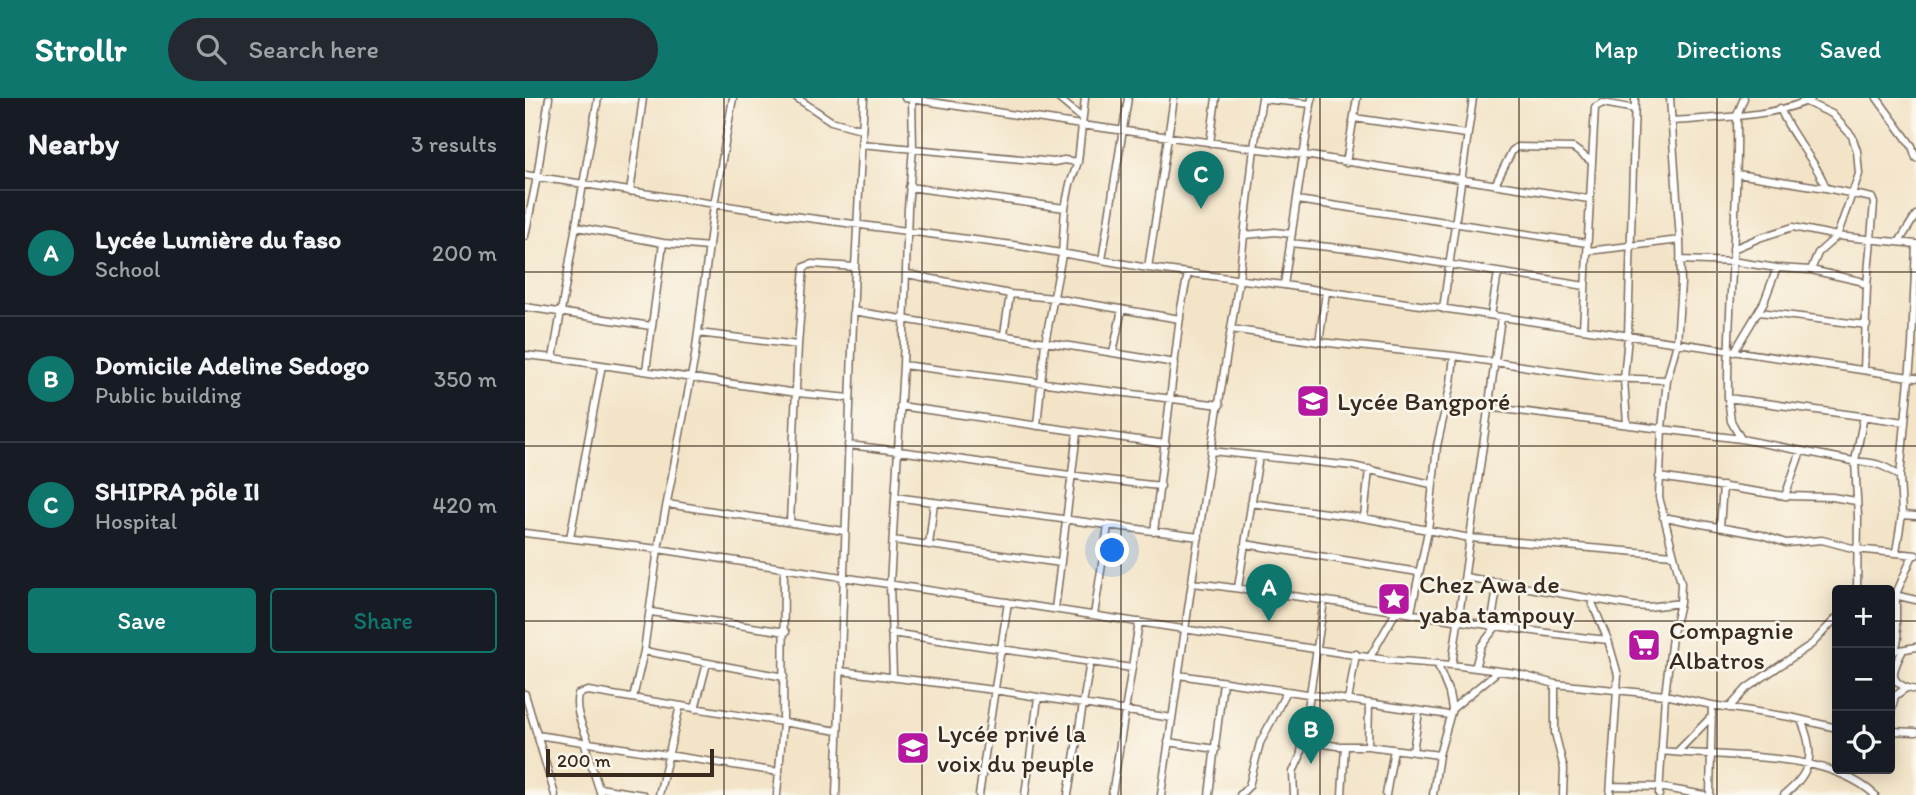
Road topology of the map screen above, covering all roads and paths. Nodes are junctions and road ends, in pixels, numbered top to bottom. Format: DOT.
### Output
graph roads {
  1 [pos="549,98"];
  2 [pos="598,98"];
  3 [pos="643,98"];
  4 [pos="733,98"];
  5 [pos="797,98"];
  6 [pos="864,98"];
  7 [pos="910,98"];
  8 [pos="1059,98"];
  9 [pos="1085,98"];
  10 [pos="1128,98"];
  11 [pos="1174,98"];
  12 [pos="1216,98"];
  13 [pos="1357,98"];
  14 [pos="1473,98"];
  15 [pos="1635,98"];
  16 [pos="1670,98"];
  17 [pos="1744,98"];
  18 [pos="1877,98"];
  19 [pos="1262,99"];
  20 [pos="1809,100"];
  21 [pos="947,101"];
  22 [pos="1311,101"];
  23 [pos="1635,108"];
  24 [pos="1780,108"];
  25 [pos="1737,115"];
  26 [pos="1354,118"];
  27 [pos="1671,121"];
  28 [pos="1081,122"];
  29 [pos="862,129"];
  30 [pos="1123,130"];
  31 [pos="1466,134"];
  32 [pos="1169,137"];
  33 [pos="1912,141"];
  34 [pos="1210,143"];
  35 [pos="861,144"];
  36 [pos="913,148"];
  37 [pos="1254,148"];
  38 [pos="1304,155"];
  39 [pos="1916,158"];
  40 [pos="1591,161"];
  41 [pos="1078,162"];
  42 [pos="1346,163"];
  43 [pos="1737,174"];
  44 [pos="525,175"];
  45 [pos="537,177"];
  46 [pos="1461,180"];
  47 [pos="583,185"];
  48 [pos="1495,185"];
  49 [pos="909,187"];
  50 [pos="1826,188"];
  51 [pos="630,192"];
  52 [pos="1851,194"];
  53 [pos="1589,199"];
  54 [pos="1297,200"];
  55 [pos="715,205"];
  56 [pos="1065,208"];
  57 [pos="1916,215"];
  58 [pos="526,223"];
  59 [pos="1455,223"];
  60 [pos="856,224"];
  61 [pos="577,227"];
  62 [pos="908,233"];
  63 [pos="1292,234"];
  64 [pos="1245,235"];
  65 [pos="525,236"];
  66 [pos="1837,236"];
  67 [pos="1871,238"];
  68 [pos="1681,240"];
  69 [pos="1899,242"];
  70 [pos="663,243"];
  71 [pos="1290,243"];
  72 [pos="1587,243"];
  73 [pos="1916,244"];
  74 [pos="1629,246"];
  75 [pos="709,247"];
  76 [pos="1734,249"];
  77 [pos="1588,251"];
  78 [pos="1062,255"];
  79 [pos="1102,260"];
  80 [pos="1680,260"];
  81 [pos="1732,262"];
  82 [pos="1448,265"];
  83 [pos="855,267"];
  84 [pos="1148,268"];
  85 [pos="1777,268"];
  86 [pos="1811,270"];
  87 [pos="1188,273"];
  88 [pos="1498,273"];
  89 [pos="907,274"];
  90 [pos="1239,280"];
  91 [pos="1284,285"];
  92 [pos="1585,286"];
  93 [pos="1867,286"];
  94 [pos="1326,292"];
  95 [pos="1010,293"];
  96 [pos="1054,298"];
  97 [pos="525,307"];
  98 [pos="1122,309"];
  99 [pos="1443,309"];
  100 [pos="853,311"];
  101 [pos="1759,312"];
  102 [pos="560,313"];
  103 [pos="1490,315"];
  104 [pos="1501,317"];
  105 [pos="1180,319"];
  106 [pos="905,320"];
  107 [pos="1867,325"];
  108 [pos="651,326"];
  109 [pos="1583,329"];
  110 [pos="1231,330"];
  111 [pos="698,334"];
  112 [pos="1004,334"];
  113 [pos="1628,336"];
  114 [pos="1319,342"];
  115 [pos="1045,343"];
  116 [pos="1677,343"];
  117 [pos="798,345"];
  118 [pos="1731,351"];
  119 [pos="1113,353"];
  120 [pos="525,355"];
  121 [pos="1454,356"];
  122 [pos="553,358"];
  123 [pos="1175,363"];
  124 [pos="1495,363"];
  125 [pos="903,365"];
  126 [pos="601,366"];
  127 [pos="1864,370"];
  128 [pos="646,371"];
  129 [pos="691,376"];
  130 [pos="1912,378"];
  131 [pos="1625,379"];
  132 [pos="1667,380"];
  133 [pos="1041,382"];
  134 [pos="797,393"];
  135 [pos="850,398"];
  136 [pos="1728,398"];
  137 [pos="1171,399"];
  138 [pos="1220,405"];
  139 [pos="900,406"];
  140 [pos="1487,407"];
  141 [pos="1864,415"];
  142 [pos="1905,422"];
  143 [pos="1627,424"];
  144 [pos="1037,426"];
  145 [pos="1662,428"];
  146 [pos="1077,433"];
  147 [pos="1741,439"];
  148 [pos="1166,444"];
  149 [pos="848,445"];
  150 [pos="898,450"];
  151 [pos="1211,451"];
  152 [pos="1801,451"];
  153 [pos="1258,456"];
  154 [pos="1855,461"];
  155 [pos="1369,469"];
  156 [pos="1071,477"];
  157 [pos="1659,477"];
  158 [pos="1900,477"];
  159 [pos="1431,484"];
  160 [pos="1161,486"];
  161 [pos="1723,486"];
  162 [pos="1785,496"];
  163 [pos="895,497"];
  164 [pos="1856,501"];
  165 [pos="934,502"];
  166 [pos="1251,502"];
  167 [pos="667,503"];
  168 [pos="1902,514"];
  169 [pos="1916,516"];
  170 [pos="1663,517"];
  171 [pos="1364,518"];
  172 [pos="1066,520"];
  173 [pos="790,522"];
  174 [pos="1108,526"];
  175 [pos="1720,527"];
  176 [pos="844,531"];
  177 [pos="1428,531"];
  178 [pos="1154,532"];
  179 [pos="525,533"];
  180 [pos="1199,537"];
  181 [pos="570,538"];
  182 [pos="1471,538"];
  183 [pos="893,540"];
  184 [pos="1245,544"];
  185 [pos="929,545"];
  186 [pos="658,549"];
  187 [pos="1856,549"];
  188 [pos="1896,552"];
  189 [pos="1672,555"];
  190 [pos="1915,555"];
  191 [pos="1061,563"];
  192 [pos="785,568"];
  193 [pos="1418,572"];
  194 [pos="845,577"];
  195 [pos="1465,577"];
  196 [pos="1498,582"];
  197 [pos="1192,583"];
  198 [pos="890,584"];
  199 [pos="1857,585"];
  200 [pos="1238,588"];
  201 [pos="1895,590"];
  202 [pos="1895,595"];
  203 [pos="1590,598"];
  204 [pos="1916,600"];
  205 [pos="1324,601"];
  206 [pos="1008,602"];
  207 [pos="1680,603"];
  208 [pos="1055,609"];
  209 [pos="651,612"];
  210 [pos="1396,612"];
  211 [pos="1411,612"];
  212 [pos="1094,615"];
  213 [pos="1895,615"];
  214 [pos="1458,621"];
  215 [pos="1139,622"];
  216 [pos="1832,622"];
  217 [pos="1494,626"];
  218 [pos="1185,629"];
  219 [pos="786,632"];
  220 [pos="891,633"];
  221 [pos="1608,640"];
  222 [pos="1916,647"];
  223 [pos="1316,648"];
  224 [pos="1003,649"];
  225 [pos="644,651"];
  226 [pos="1896,652"];
  227 [pos="1356,654"];
  228 [pos="1370,657"];
  229 [pos="1090,662"];
  230 [pos="708,663"];
  231 [pos="1437,663"];
  232 [pos="1452,665"];
  233 [pos="1132,668"];
  234 [pos="1475,668"];
  235 [pos="841,671"];
  236 [pos="1498,671"];
  237 [pos="1179,675"];
  238 [pos="784,677"];
  239 [pos="893,677"];
  240 [pos="1223,682"];
  241 [pos="1555,684"];
  242 [pos="1906,688"];
  243 [pos="1616,689"];
  244 [pos="994,690"];
  245 [pos="1916,690"];
  246 [pos="1287,691"];
  247 [pos="525,694"];
  248 [pos="1310,695"];
  249 [pos="1665,695"];
  250 [pos="633,698"];
  251 [pos="1038,698"];
  252 [pos="1348,701"];
  253 [pos="1369,704"];
  254 [pos="1084,705"];
  255 [pos="1712,705"];
  256 [pos="680,706"];
  257 [pos="1729,708"];
  258 [pos="695,709"];
  259 [pos="1125,710"];
  260 [pos="1891,711"];
  261 [pos="1419,712"];
  262 [pos="1451,712"];
  263 [pos="1712,716"];
  264 [pos="1172,718"];
  265 [pos="1801,720"];
  266 [pos="783,723"];
  267 [pos="1832,727"];
  268 [pos="838,731"];
  269 [pos="1895,732"];
  270 [pos="1916,732"];
  271 [pos="537,735"];
  272 [pos="1303,741"];
  273 [pos="586,742"];
  274 [pos="1168,742"];
  275 [pos="1345,746"];
  276 [pos="1368,746"];
  277 [pos="1216,749"];
  278 [pos="1394,749"];
  279 [pos="1413,751"];
  280 [pos="1661,751"];
  281 [pos="1677,752"];
  282 [pos="669,755"];
  283 [pos="1439,755"];
  284 [pos="1711,755"];
  285 [pos="1809,764"];
  286 [pos="779,772"];
  287 [pos="1611,786"];
  288 [pos="1660,787"];
  289 [pos="600,791"];
  290 [pos="555,795"];
  291 [pos="645,795"];
  292 [pos="659,795"];
  293 [pos="777,795"];
  294 [pos="836,795"];
  295 [pos="979,795"];
  296 [pos="1025,795"];
  297 [pos="1067,795"];
  298 [pos="1112,795"];
  299 [pos="1161,795"];
  300 [pos="1209,795"];
  301 [pos="1240,795"];
  302 [pos="1294,795"];
  303 [pos="1342,795"];
  304 [pos="1386,795"];
  305 [pos="1433,795"];
  306 [pos="1563,795"];
  307 [pos="1610,795"];
  308 [pos="1659,795"];
  309 [pos="1704,795"];
  310 [pos="1710,795"];
  311 [pos="1784,795"];
  312 [pos="1875,795"];
  1 -- 45 [label="street"];
  2 -- 47 [label="street"];
  3 -- 51 [label="street"];
  4 -- 55 [label="street"];
  5 -- 29 [label="street"];
  6 -- 29 [label="street"];
  7 -- 21 [label="street"];
  7 -- 36 [label="street"];
  8 -- 28 [label="street"];
  9 -- 28 [label="street"];
  10 -- 30 [label="street"];
  11 -- 32 [label="street"];
  12 -- 34 [label="street"];
  13 -- 26 [label="street"];
  14 -- 31 [label="street"];
  15 -- 23 [label="street"];
  16 -- 27 [label="street"];
  17 -- 25 [label="street"];
  18 -- 33 [label="street"];
  19 -- 22 [label="street"];
  19 -- 37 [label="street"];
  20 -- 24 [label="street"];
  20 -- 52 [label="street"];
  21 -- 28 [label="street"];
  22 -- 38 [label="street"];
  23 -- 40 [label="street"];
  23 -- 74 [label="street"];
  24 -- 25 [label="street"];
  24 -- 50 [label="street"];
  25 -- 27 [label="street"];
  25 -- 43 [label="street"];
  26 -- 31 [label="street"];
  26 -- 42 [label="street"];
  27 -- 68 [label="street"];
  28 -- 30 [label="street"];
  28 -- 41 [label="street"];
  29 -- 35 [label="street"];
  30 -- 32 [label="street"];
  30 -- 79 [label="street"];
  31 -- 46 [label="street"];
  32 -- 34 [label="street"];
  32 -- 84 [label="street"];
  33 -- 39 [label="street"];
  34 -- 37 [label="street"];
  35 -- 36 [label="street"];
  35 -- 60 [label="street"];
  36 -- 41 [label="street"];
  36 -- 49 [label="street"];
  37 -- 38 [label="street"];
  37 -- 64 [label="street"];
  38 -- 42 [label="street"];
  38 -- 54 [label="street"];
  40 -- 48 [label="street"];
  40 -- 53 [label="street"];
  41 -- 56 [label="street"];
  42 -- 46 [label="street"];
  43 -- 50 [label="street"];
  43 -- 76 [label="street"];
  44 -- 45 [label="street"];
  45 -- 47 [label="street"];
  45 -- 58 [label="street"];
  46 -- 48 [label="street"];
  46 -- 59 [label="street"];
  47 -- 51 [label="street"];
  47 -- 61 [label="street"];
  48 -- 53 [label="street"];
  49 -- 56 [label="street"];
  49 -- 62 [label="street"];
  50 -- 52 [label="street"];
  51 -- 55 [label="street"];
  52 -- 66 [label="street"];
  52 -- 67 [label="street"];
  53 -- 72 [label="street"];
  54 -- 59 [label="street"];
  54 -- 63 [label="street"];
  55 -- 60 [label="street"];
  55 -- 75 [label="street"];
  56 -- 78 [label="street"];
  57 -- 69 [label="street"];
  58 -- 65 [label="street"];
  59 -- 72 [label="street"];
  59 -- 82 [label="street"];
  60 -- 62 [label="street"];
  60 -- 83 [label="street"];
  61 -- 70 [label="street"];
  61 -- 102 [label="street"];
  62 -- 78 [label="street"];
  62 -- 89 [label="street"];
  63 -- 64 [label="street"];
  63 -- 71 [label="street"];
  64 -- 90 [label="street"];
  66 -- 67 [label="street"];
  66 -- 76 [label="street"];
  66 -- 86 [label="street"];
  67 -- 69 [label="street"];
  67 -- 93 [label="street"];
  68 -- 74 [label="street"];
  68 -- 80 [label="street"];
  69 -- 73 [label="street"];
  70 -- 75 [label="street"];
  70 -- 108 [label="street"];
  71 -- 82 [label="street"];
  71 -- 91 [label="street"];
  72 -- 77 [label="street"];
  73 -- 130 [label="street"];
  74 -- 77 [label="street"];
  74 -- 113 [label="street"];
  75 -- 111 [label="street"];
  76 -- 81 [label="street"];
  77 -- 92 [label="street"];
  78 -- 79 [label="street"];
  78 -- 96 [label="street"];
  79 -- 84 [label="street"];
  80 -- 81 [label="street"];
  80 -- 116 [label="street"];
  81 -- 85 [label="street"];
  81 -- 118 [label="street"];
  82 -- 88 [label="street"];
  82 -- 99 [label="street"];
  83 -- 100 [label="street"];
  83 -- 117 [label="street"];
  84 -- 87 [label="street"];
  85 -- 86 [label="street"];
  85 -- 101 [label="street"];
  86 -- 93 [label="street"];
  87 -- 90 [label="street"];
  87 -- 105 [label="street"];
  88 -- 92 [label="street"];
  88 -- 103 [label="street"];
  89 -- 95 [label="street"];
  89 -- 106 [label="street"];
  90 -- 91 [label="street"];
  90 -- 110 [label="street"];
  91 -- 94 [label="street"];
  92 -- 109 [label="street"];
  93 -- 107 [label="street"];
  94 -- 99 [label="street"];
  94 -- 114 [label="street"];
  95 -- 96 [label="street"];
  95 -- 112 [label="street"];
  96 -- 98 [label="street"];
  96 -- 115 [label="street"];
  97 -- 102 [label="street"];
  98 -- 105 [label="street"];
  98 -- 119 [label="street"];
  99 -- 103 [label="street"];
  100 -- 106 [label="street"];
  100 -- 135 [label="street"];
  101 -- 107 [label="street"];
  101 -- 118 [label="street"];
  102 -- 108 [label="street"];
  102 -- 122 [label="street"];
  103 -- 104 [label="street"];
  104 -- 109 [label="street"];
  104 -- 124 [label="street"];
  105 -- 123 [label="street"];
  106 -- 112 [label="street"];
  106 -- 125 [label="street"];
  107 -- 127 [label="street"];
  108 -- 128 [label="street"];
  109 -- 113 [label="street"];
  110 -- 114 [label="street"];
  110 -- 138 [label="street"];
  111 -- 117 [label="street"];
  111 -- 129 [label="street"];
  112 -- 115 [label="street"];
  113 -- 116 [label="street"];
  113 -- 131 [label="street"];
  114 -- 121 [label="street"];
  115 -- 119 [label="street"];
  115 -- 133 [label="street"];
  116 -- 118 [label="street"];
  116 -- 132 [label="street"];
  117 -- 134 [label="street"];
  118 -- 127 [label="street"];
  118 -- 136 [label="street"];
  119 -- 123 [label="street"];
  120 -- 122 [label="street"];
  121 -- 124 [label="street"];
  121 -- 159 [label="street"];
  122 -- 126 [label="street"];
  123 -- 137 [label="street"];
  124 -- 131 [label="street"];
  124 -- 140 [label="street"];
  125 -- 133 [label="street"];
  125 -- 139 [label="street"];
  126 -- 128 [label="street"];
  126 -- 181 [label="street"];
  127 -- 130 [label="street"];
  128 -- 129 [label="street"];
  129 -- 134 [label="street"];
  129 -- 167 [label="street"];
  130 -- 142 [label="street"];
  131 -- 132 [label="street"];
  131 -- 143 [label="street"];
  132 -- 145 [label="street"];
  133 -- 137 [label="street"];
  133 -- 144 [label="street"];
  134 -- 135 [label="street"];
  134 -- 173 [label="street"];
  135 -- 149 [label="street"];
  136 -- 141 [label="street"];
  136 -- 147 [label="street"];
  137 -- 138 [label="street"];
  137 -- 148 [label="street"];
  138 -- 151 [label="street"];
  139 -- 144 [label="street"];
  139 -- 150 [label="street"];
  140 -- 143 [label="street"];
  140 -- 182 [label="street"];
  141 -- 142 [label="street"];
  141 -- 154 [label="street"];
  142 -- 158 [label="street"];
  143 -- 145 [label="street"];
  144 -- 146 [label="street"];
  145 -- 147 [label="street"];
  145 -- 157 [label="street"];
  146 -- 148 [label="street"];
  146 -- 156 [label="street"];
  147 -- 152 [label="street"];
  148 -- 160 [label="street"];
  149 -- 150 [label="street"];
  149 -- 176 [label="street"];
  150 -- 156 [label="street"];
  150 -- 163 [label="street"];
  151 -- 153 [label="street"];
  151 -- 180 [label="street"];
  152 -- 154 [label="street"];
  152 -- 162 [label="street"];
  153 -- 155 [label="street"];
  153 -- 166 [label="street"];
  154 -- 158 [label="street"];
  154 -- 164 [label="street"];
  155 -- 159 [label="street"];
  155 -- 171 [label="street"];
  156 -- 160 [label="street"];
  156 -- 172 [label="street"];
  157 -- 161 [label="street"];
  157 -- 170 [label="street"];
  158 -- 168 [label="street"];
  159 -- 177 [label="street"];
  160 -- 178 [label="street"];
  161 -- 162 [label="street"];
  161 -- 175 [label="street"];
  162 -- 164 [label="street"];
  163 -- 165 [label="street"];
  163 -- 183 [label="street"];
  164 -- 187 [label="street"];
  165 -- 172 [label="street"];
  165 -- 185 [label="street"];
  166 -- 171 [label="street"];
  166 -- 184 [label="street"];
  167 -- 173 [label="street"];
  167 -- 186 [label="street"];
  168 -- 169 [label="street"];
  168 -- 188 [label="street"];
  170 -- 175 [label="street"];
  170 -- 189 [label="street"];
  171 -- 177 [label="street"];
  172 -- 174 [label="street"];
  172 -- 191 [label="street"];
  173 -- 176 [label="street"];
  174 -- 178 [label="street"];
  174 -- 212 [label="street"];
  175 -- 187 [label="street"];
  176 -- 194 [label="street"];
  177 -- 182 [label="street"];
  177 -- 193 [label="street"];
  178 -- 180 [label="street"];
  179 -- 181 [label="street"];
  180 -- 197 [label="street"];
  181 -- 186 [label="street"];
  182 -- 189 [label="street"];
  182 -- 195 [label="street"];
  183 -- 185 [label="street"];
  183 -- 198 [label="street"];
  184 -- 193 [label="street"];
  184 -- 200 [label="street"];
  185 -- 191 [label="street"];
  186 -- 192 [label="street"];
  186 -- 209 [label="street"];
  187 -- 188 [label="street"];
  187 -- 199 [label="street"];
  188 -- 190 [label="street"];
  189 -- 207 [label="street"];
  190 -- 201 [label="street"];
  191 -- 208 [label="street"];
  192 -- 194 [label="street"];
  192 -- 219 [label="street"];
  193 -- 211 [label="street"];
  194 -- 198 [label="street"];
  194 -- 235 [label="street"];
  195 -- 196 [label="street"];
  195 -- 214 [label="street"];
  196 -- 203 [label="street"];
  196 -- 217 [label="street"];
  197 -- 200 [label="street"];
  197 -- 218 [label="street"];
  198 -- 206 [label="street"];
  198 -- 220 [label="street"];
  200 -- 205 [label="street"];
  202 -- 204 [label="street"];
  203 -- 207 [label="street"];
  203 -- 221 [label="street"];
  205 -- 210 [label="street"];
  205 -- 223 [label="street"];
  206 -- 208 [label="street"];
  206 -- 224 [label="street"];
  207 -- 249 [label="street"];
  208 -- 212 [label="street"];
  209 -- 219 [label="street"];
  209 -- 225 [label="street"];
  210 -- 211 [label="street"];
  210 -- 228 [label="street"];
  211 -- 214 [label="street"];
  212 -- 215 [label="street"];
  213 -- 226 [label="street"];
  214 -- 217 [label="street"];
  214 -- 232 [label="street"];
  215 -- 218 [label="street"];
  215 -- 233 [label="street"];
  216 -- 257 [label="street"];
  217 -- 221 [label="street"];
  217 -- 234 [label="street"];
  218 -- 223 [label="street"];
  218 -- 237 [label="street"];
  219 -- 238 [label="street"];
  220 -- 224 [label="street"];
  220 -- 239 [label="street"];
  221 -- 243 [label="street"];
  222 -- 226 [label="street"];
  223 -- 227 [label="street"];
  223 -- 248 [label="street"];
  224 -- 229 [label="street"];
  224 -- 244 [label="street"];
  225 -- 230 [label="street"];
  225 -- 250 [label="street"];
  226 -- 242 [label="street"];
  227 -- 228 [label="street"];
  227 -- 252 [label="street"];
  228 -- 231 [label="street"];
  229 -- 233 [label="street"];
  229 -- 254 [label="street"];
  230 -- 238 [label="street"];
  230 -- 258 [label="street"];
  231 -- 232 [label="street"];
  231 -- 262 [label="street"];
  232 -- 234 [label="street"];
  233 -- 259 [label="street"];
  234 -- 236 [label="street"];
  235 -- 239 [label="street"];
  235 -- 268 [label="street"];
  236 -- 241 [label="street"];
  236 -- 262 [label="street"];
  237 -- 240 [label="street"];
  237 -- 264 [label="street"];
  238 -- 266 [label="street"];
  239 -- 244 [label="street"];
  240 -- 246 [label="street"];
  240 -- 277 [label="street"];
  241 -- 243 [label="street"];
  241 -- 306 [label="street"];
  242 -- 245 [label="street"];
  242 -- 260 [label="street"];
  243 -- 249 [label="street"];
  243 -- 287 [label="street"];
  244 -- 251 [label="street"];
  244 -- 295 [label="street"];
  246 -- 248 [label="street"];
  246 -- 301 [label="street"];
  247 -- 271 [label="street"];
  248 -- 252 [label="street"];
  248 -- 272 [label="street"];
  249 -- 255 [label="street"];
  249 -- 280 [label="street"];
  250 -- 256 [label="street"];
  250 -- 273 [label="street"];
  251 -- 254 [label="street"];
  251 -- 296 [label="street"];
  252 -- 253 [label="street"];
  253 -- 261 [label="street"];
  253 -- 276 [label="street"];
  254 -- 259 [label="street"];
  254 -- 297 [label="street"];
  255 -- 257 [label="street"];
  255 -- 263 [label="street"];
  256 -- 258 [label="street"];
  256 -- 282 [label="street"];
  257 -- 265 [label="street"];
  258 -- 266 [label="street"];
  259 -- 264 [label="street"];
  259 -- 298 [label="street"];
  261 -- 262 [label="street"];
  261 -- 279 [label="street"];
  262 -- 283 [label="street"];
  263 -- 281 [label="street"];
  263 -- 284 [label="street"];
  264 -- 274 [label="street"];
  265 -- 267 [label="street"];
  265 -- 285 [label="street"];
  266 -- 268 [label="street"];
  266 -- 286 [label="street"];
  268 -- 294 [label="street"];
  269 -- 270 [label="street"];
  271 -- 273 [label="street"];
  271 -- 290 [label="street"];
  272 -- 275 [label="street"];
  272 -- 302 [label="street"];
  273 -- 282 [label="street"];
  273 -- 289 [label="street"];
  274 -- 277 [label="street"];
  274 -- 299 [label="street"];
  275 -- 276 [label="street"];
  275 -- 303 [label="street"];
  276 -- 278 [label="street"];
  277 -- 300 [label="street"];
  278 -- 279 [label="street"];
  278 -- 304 [label="street"];
  279 -- 283 [label="street"];
  280 -- 281 [label="street"];
  280 -- 288 [label="street"];
  281 -- 284 [label="street"];
  282 -- 286 [label="street"];
  282 -- 292 [label="street"];
  283 -- 305 [label="street"];
  284 -- 285 [label="street"];
  284 -- 310 [label="street"];
  285 -- 311 [label="street"];
  285 -- 312 [label="street"];
  286 -- 293 [label="street"];
  287 -- 288 [label="street"];
  287 -- 307 [label="street"];
  288 -- 308 [label="street"];
  288 -- 309 [label="street"];
  289 -- 291 [label="street"];
}
